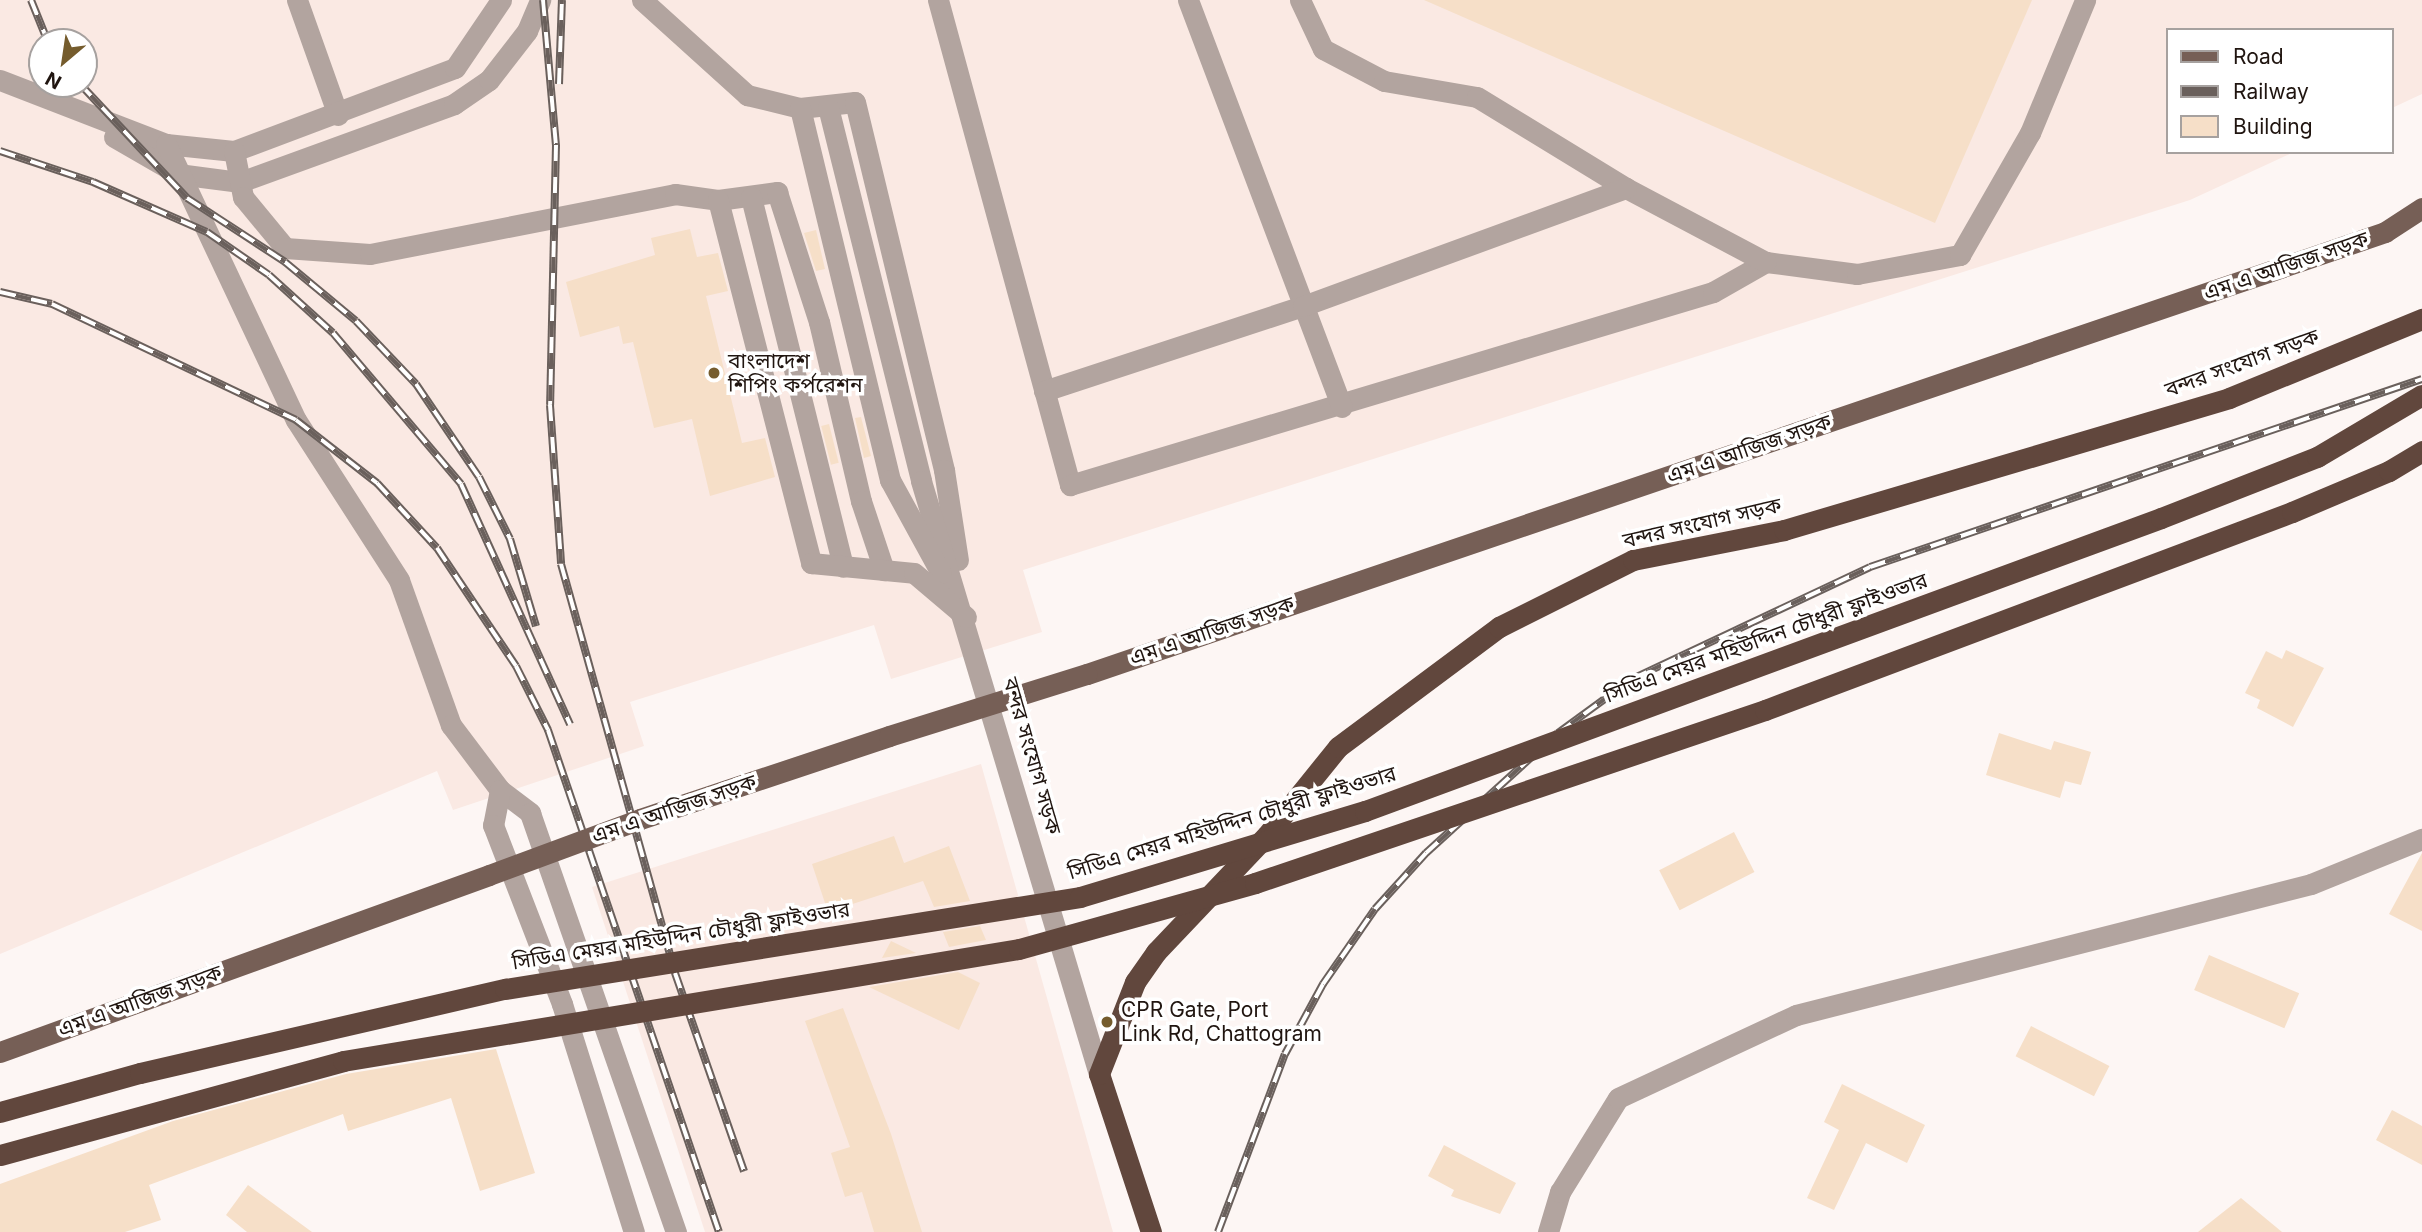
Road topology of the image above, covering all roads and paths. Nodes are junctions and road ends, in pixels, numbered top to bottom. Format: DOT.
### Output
graph roads {
  1 [pos="298,0"];
  2 [pos="501,0"];
  3 [pos="540,0"];
  4 [pos="642,0"];
  5 [pos="938,0"];
  6 [pos="1188,0"];
  7 [pos="1300,0"];
  8 [pos="2085,0"];
  9 [pos="0,80"];
  10 [pos="65,107"];
  11 [pos="800,107"];
  12 [pos="828,107"];
  13 [pos="338,115"];
  14 [pos="166,145"];
  15 [pos="234,151"];
  16 [pos="178,174"];
  17 [pos="240,181"];
  18 [pos="1626,188"];
  19 [pos="751,197"];
  20 [pos="718,200"];
  21 [pos="2422,208"];
  22 [pos="1766,262"];
  23 [pos="1303,306"];
  24 [pos="2422,319"];
  25 [pos="1044,391"];
  26 [pos="2422,395"];
  27 [pos="1342,407"];
  28 [pos="2422,451"];
  29 [pos="843,567"];
  30 [pos="884,570"];
  31 [pos="966,617"];
  32 [pos="500,790"];
  33 [pos="2422,839"];
  34 [pos="0,1052"];
  35 [pos="1099,1074"];
  36 [pos="0,1112"];
  37 [pos="0,1155"];
  38 [pos="634,1232"];
  39 [pos="677,1232"];
  40 [pos="1151,1232"];
  41 [pos="1548,1232"];
  1 -- 13 [label="street"];
  2 -- 13 [label="street"];
  3 -- 17 [label="street"];
  4 -- 11 [label="street"];
  5 -- 25 [label="street"];
  6 -- 23 [label="street"];
  7 -- 18 [label="street"];
  8 -- 22 [label="street"];
  9 -- 10 [label="street"];
  10 -- 14 [label="street"];
  10 -- 16 [label="street"];
  11 -- 12 [label="street"];
  11 -- 31 [label="street"];
  12 -- 31 [label="street"];
  12 -- 31 [label="street"];
  13 -- 15 [label="street"];
  14 -- 15 [label="street"];
  14 -- 16 [label="street"];
  15 -- 17 [label="street"];
  16 -- 17 [label="street"];
  16 -- 32 [label="street"];
  17 -- 20 [label="street"];
  18 -- 22 [label="street"];
  18 -- 23 [label="street"];
  19 -- 20 [label="street"];
  19 -- 29 [label="street"];
  19 -- 30 [label="street"];
  20 -- 29 [label="street"];
  21 -- 34 [label="main road, এম এ আজিজ সড়ক, bridge"];
  22 -- 27 [label="street"];
  23 -- 25 [label="street"];
  23 -- 27 [label="street"];
  24 -- 35 [label="highway, বন্দর সংযোগ সড়ক"];
  25 -- 27 [label="street"];
  26 -- 36 [label="highway, সিডিএ মেয়র মহিউদ্দিন চৌধুরী ফ্লাইওভার, bridge"];
  28 -- 37 [label="highway, bridge"];
  29 -- 30 [label="street"];
  30 -- 31 [label="street"];
  31 -- 35 [label="street, বন্দর সংযোগ সড়ক"];
  32 -- 38 [label="street"];
  32 -- 39 [label="street"];
  33 -- 41 [label="street"];
  35 -- 40 [label="highway, বন্দর সংযোগ সড়ক"];
}
